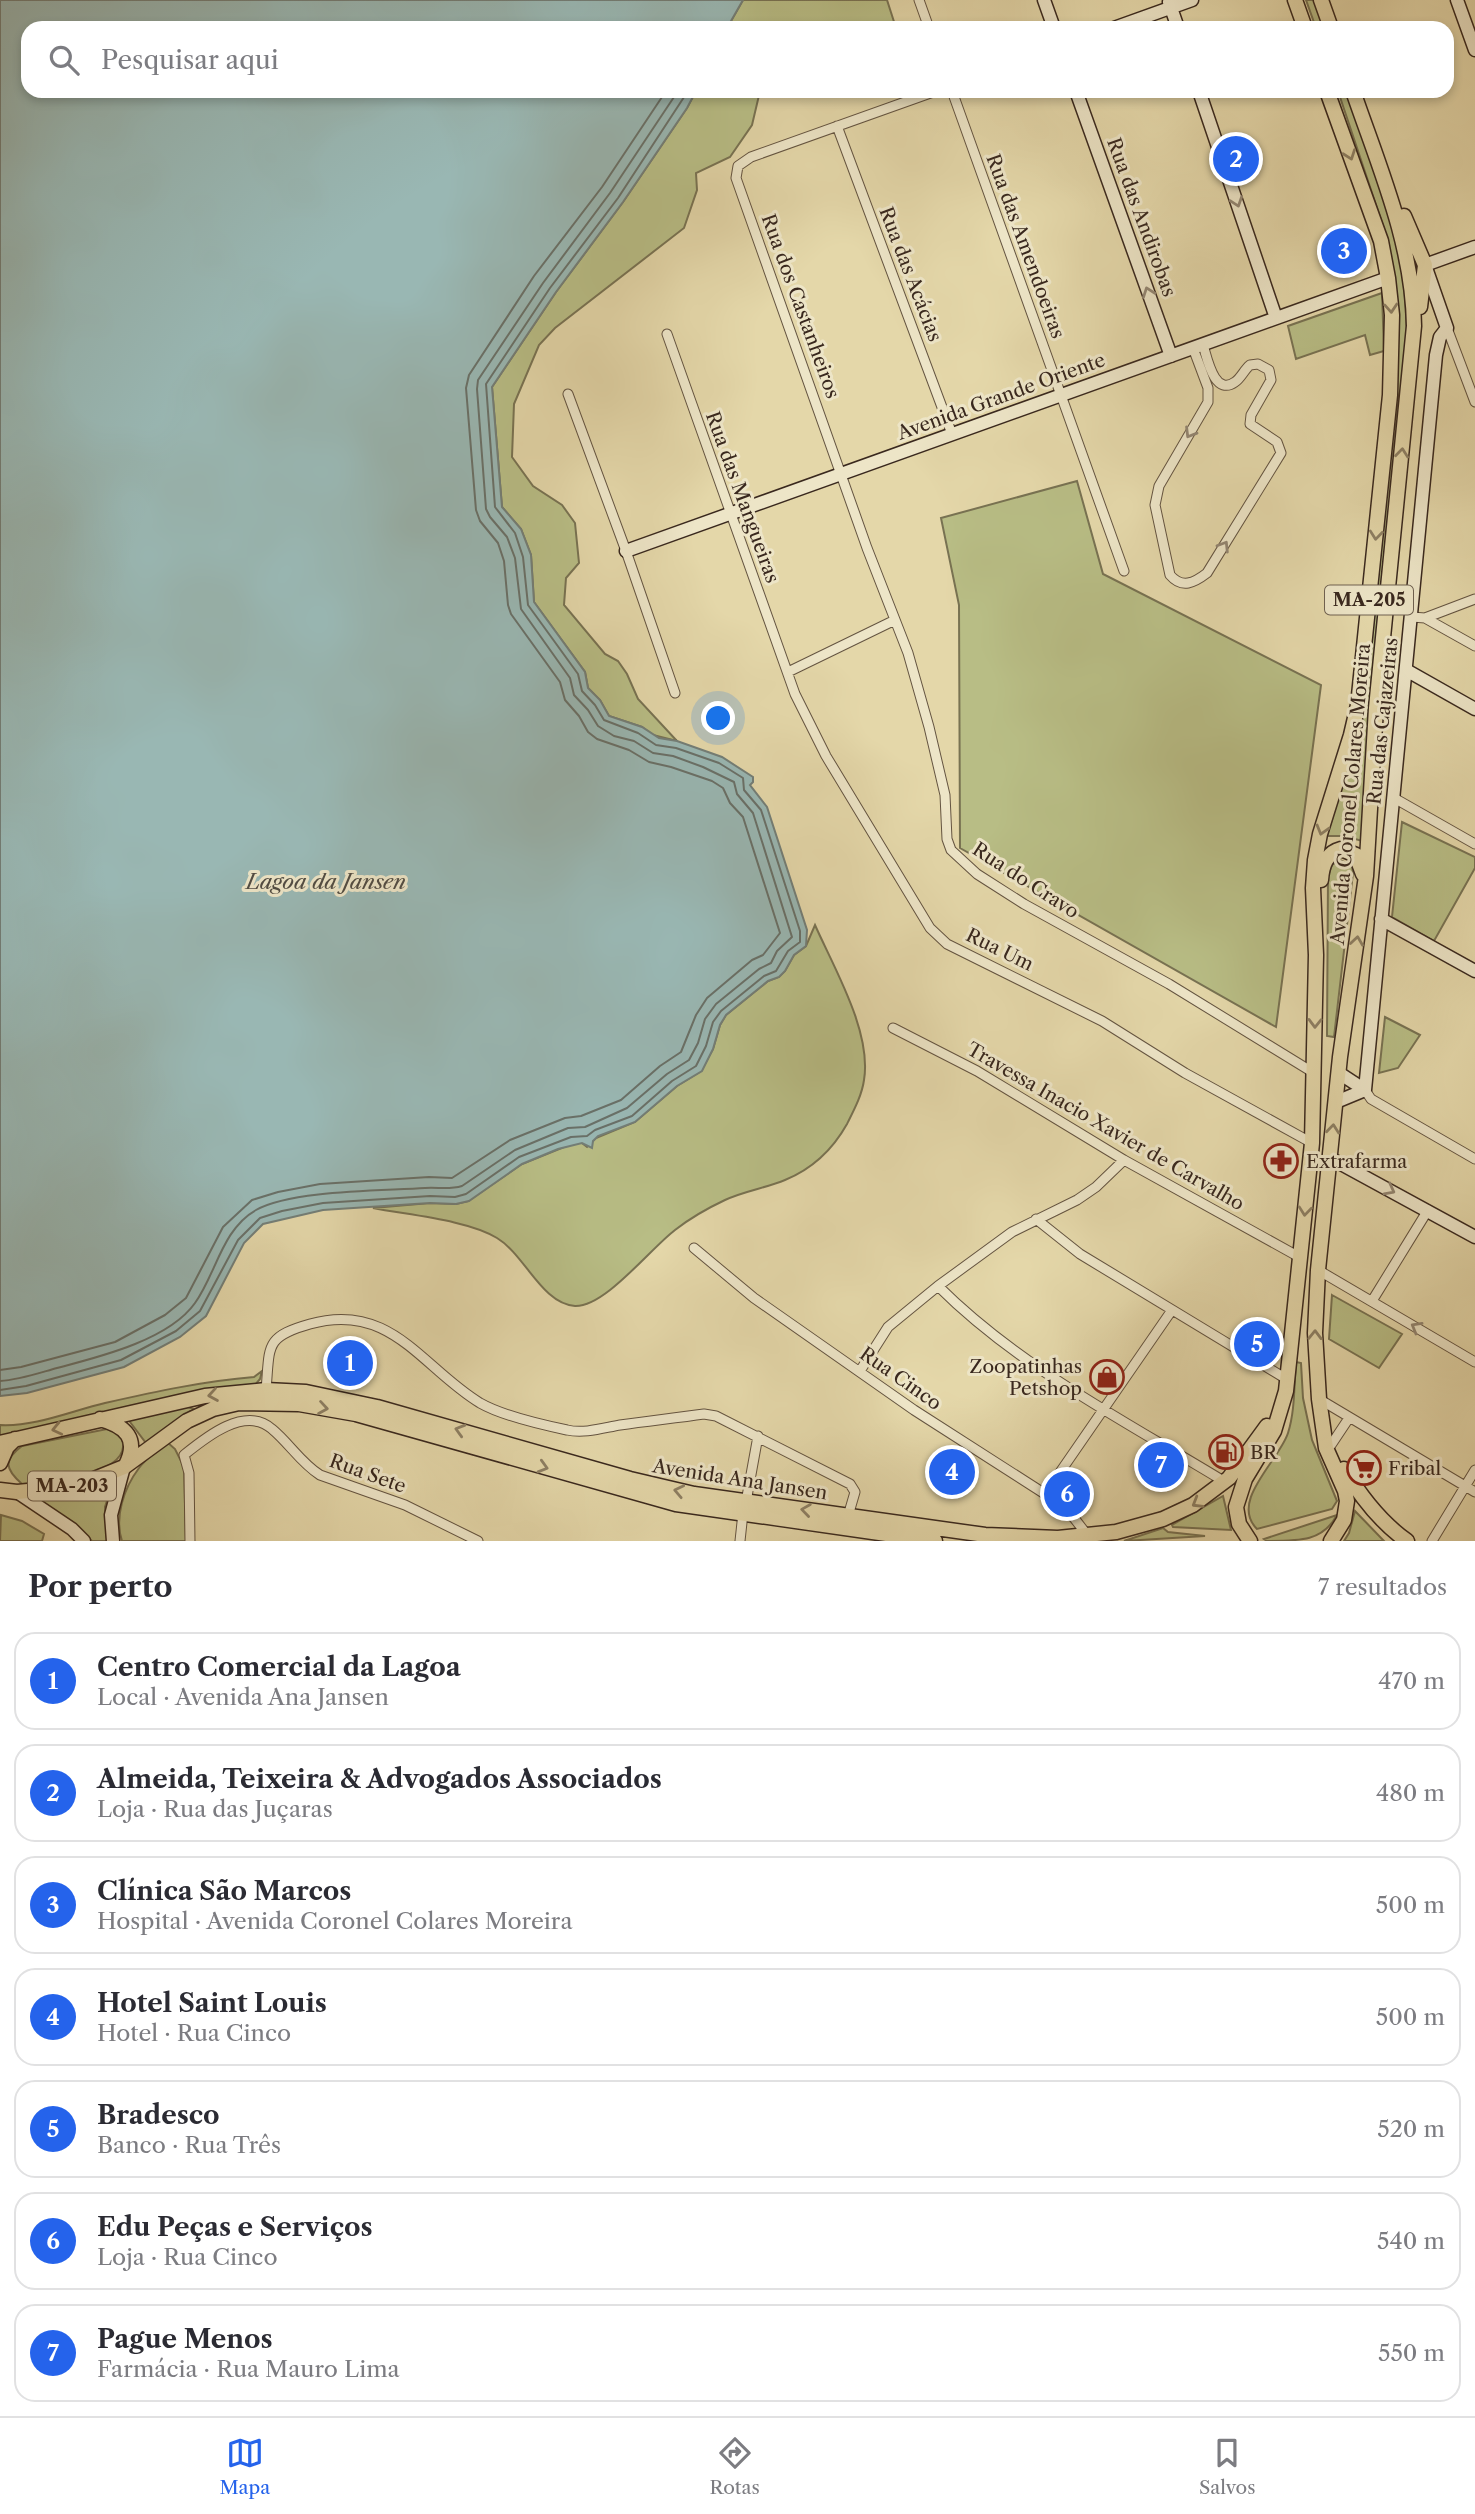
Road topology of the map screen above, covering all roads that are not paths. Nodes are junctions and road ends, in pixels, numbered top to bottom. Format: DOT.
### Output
graph roads {
  1 [pos="919,0"];
  2 [pos="1044,0"];
  3 [pos="1192,0"];
  4 [pos="1295,0"];
  5 [pos="1321,0"];
  6 [pos="1457,0"];
  7 [pos="1170,4"];
  8 [pos="926,21"];
  9 [pos="1052,21"];
  10 [pos="1130,21"];
  11 [pos="1176,21"];
  12 [pos="1302,21"];
  13 [pos="1328,21"];
  14 [pos="1475,50"];
  15 [pos="916,98"];
  16 [pos="955,98"];
  17 [pos="1079,98"];
  18 [pos="1201,98"];
  19 [pos="1330,98"];
  20 [pos="1355,98"];
  21 [pos="837,126"];
  22 [pos="1389,195"];
  23 [pos="1475,247"];
  24 [pos="1425,265"];
  25 [pos="1388,278"];
  26 [pos="1276,318"];
  27 [pos="1447,328"];
  28 [pos="667,334"];
  29 [pos="1198,346"];
  30 [pos="1413,346"];
  31 [pos="1171,356"];
  32 [pos="568,394"];
  33 [pos="1061,395"];
  34 [pos="1475,402"];
  35 [pos="953,434"];
  36 [pos="842,473"];
  37 [pos="730,513"];
  38 [pos="626,551"];
  39 [pos="1124,571"];
  40 [pos="1475,599"];
  41 [pos="1418,617"];
  42 [pos="895,620"];
  43 [pos="1475,646"];
  44 [pos="1406,670"];
  45 [pos="788,672"];
  46 [pos="675,693"];
  47 [pos="1475,709"];
  48 [pos="1394,798"];
  49 [pos="1475,844"];
  50 [pos="1364,887"];
  51 [pos="1381,919"];
  52 [pos="1316,955"];
  53 [pos="1475,971"];
  54 [pos="892,1028"];
  55 [pos="1314,1073"];
  56 [pos="1339,1073"];
  57 [pos="1365,1090"];
  58 [pos="1336,1102"];
  59 [pos="1312,1143"];
  60 [pos="1330,1158"];
  61 [pos="1475,1159"];
  62 [pos="1124,1160"];
  63 [pos="1428,1210"];
  64 [pos="1036,1219"];
  65 [pos="1475,1237"];
  66 [pos="694,1248"];
  67 [pos="1301,1258"];
  68 [pos="1318,1270"];
  69 [pos="938,1286"];
  70 [pos="1372,1301"];
  71 [pos="1172,1310"];
  72 [pos="1475,1362"];
  73 [pos="860,1371"];
  74 [pos="1287,1387"];
  75 [pos="266,1390"];
  76 [pos="1318,1399"];
  77 [pos="1106,1409"];
  78 [pos="1349,1418"];
  79 [pos="100,1419"];
  80 [pos="758,1436"];
  81 [pos="15,1439"];
  82 [pos="0,1443"];
  83 [pos="1331,1446"];
  84 [pos="0,1463"];
  85 [pos="125,1466"];
  86 [pos="1475,1470"];
  87 [pos="0,1475"];
  88 [pos="1225,1482"];
  89 [pos="1465,1486"];
  90 [pos="10,1491"];
  91 [pos="1475,1492"];
  92 [pos="1045,1494"];
  93 [pos="745,1508"];
  94 [pos="848,1516"];
  95 [pos="1088,1536"];
  96 [pos="84,1541"];
  97 [pos="113,1541"];
  98 [pos="190,1541"];
  99 [pos="478,1541"];
  100 [pos="740,1541"];
  101 [pos="929,1541"];
  102 [pos="1250,1541"];
  103 [pos="1331,1541"];
  104 [pos="1407,1541"];
  105 [pos="1432,1541"];
  1 -- 8 [label="street"];
  2 -- 9 [label="street"];
  3 -- 7 [label="street"];
  4 -- 12 [label="main road"];
  5 -- 13 [label="main road"];
  6 -- 14 [label="street"];
  7 -- 10 [label="street"];
  7 -- 11 [label="street"];
  15 -- 21 [label="street"];
  16 -- 33 [label="street, Rua das Amendoeiras"];
  31 -- 17 [label="street, Rua das Andirobas, one-way"];
  18 -- 26 [label="street, one-way"];
  19 -- 25 [label="main road, Avenida Coronel Colares Moreira / MA-205, one-way"];
  20 -- 22 [label="main road, Avenida Coronel Colares Moreira"];
  21 -- 35 [label="street, Rua das Acácias"];
  21 -- 36 [label="street, Rua dos Castanheiros"];
  22 -- 24 [label="main road"];
  22 -- 30 [label="main road, Avenida Coronel Colares Moreira"];
  23 -- 24 [label="street"];
  24 -- 27 [label="street"];
  24 -- 30 [label="main road"];
  25 -- 26 [label="street, Avenida Grande Oriente"];
  25 -- 52 [label="main road, Avenida Coronel Colares Moreira / MA-205, one-way"];
  26 -- 29 [label="street, Avenida Grande Oriente"];
  27 -- 34 [label="street"];
  27 -- 41 [label="street, Rua das Cajazeiras"];
  28 -- 37 [label="street, Rua das Mangueiras"];
  29 -- 29 [label="street, one-way"];
  29 -- 31 [label="street, Avenida Grande Oriente"];
  50 -- 30 [label="main road, Avenida Coronel Colares Moreira, one-way"];
  31 -- 33 [label="street, Avenida Grande Oriente"];
  32 -- 38 [label="street"];
  33 -- 35 [label="street, Avenida Grande Oriente"];
  33 -- 39 [label="street, Rua das Amendoeiras"];
  35 -- 36 [label="street, Avenida Grande Oriente"];
  36 -- 37 [label="street, Avenida Grande Oriente"];
  36 -- 42 [label="street, Rua do Cravo"];
  37 -- 38 [label="street, Avenida Grande Oriente"];
  37 -- 45 [label="street, Rua das Mangueiras"];
  38 -- 46 [label="street"];
  40 -- 41 [label="street"];
  41 -- 43 [label="street"];
  41 -- 44 [label="street, Rua das Cajazeiras"];
  42 -- 45 [label="street"];
  42 -- 55 [label="street, Rua do Cravo"];
  44 -- 47 [label="street"];
  44 -- 48 [label="street, Rua das Cajazeiras"];
  45 -- 59 [label="street, Rua Um"];
  48 -- 49 [label="street"];
  48 -- 51 [label="street, Rua das Cajazeiras"];
  50 -- 52 [label="main road"];
  56 -- 50 [label="main road, Avenida Coronel Colares Moreira, one-way"];
  51 -- 53 [label="street"];
  51 -- 57 [label="street, Rua das Cajazeiras"];
  52 -- 55 [label="main road, Avenida Coronel Colares Moreira, one-way"];
  54 -- 62 [label="street, Travessa Inacio Xavier de Carvalho"];
  55 -- 59 [label="main road, Avenida Coronel Colares Moreira"];
  56 -- 57 [label="street"];
  56 -- 58 [label="main road, Avenida Coronel Colares Moreira"];
  57 -- 58 [label="street"];
  57 -- 61 [label="street"];
  60 -- 58 [label="main road, Avenida Coronel Colares Moreira, one-way"];
  59 -- 67 [label="main road, Avenida Coronel Colares Moreira, one-way"];
  60 -- 63 [label="street, one-way"];
  60 -- 68 [label="main road, Avenida Coronel Colares Moreira"];
  62 -- 64 [label="street"];
  62 -- 67 [label="street, Travessa Inacio Xavier de Carvalho"];
  63 -- 65 [label="street"];
  63 -- 70 [label="street"];
  64 -- 69 [label="street"];
  64 -- 71 [label="street"];
  66 -- 73 [label="street, Rua Cinco"];
  67 -- 74 [label="main road, Avenida Coronel Colares Moreira"];
  68 -- 70 [label="street"];
  76 -- 68 [label="main road, Avenida Coronel Colares Moreira, one-way"];
  69 -- 73 [label="street"];
  69 -- 77 [label="street"];
  72 -- 70 [label="street, one-way"];
  71 -- 74 [label="street"];
  71 -- 77 [label="street"];
  73 -- 92 [label="street, Rua Cinco"];
  74 -- 88 [label="main road, Avenida Ana Jansen"];
  74 -- 102 [label="main road, Avenida Coronel Colares Moreira"];
  75 -- 79 [label="main road, Avenida Ana Jansen, one-way"];
  75 -- 80 [label="street"];
  93 -- 75 [label="main road, Avenida Ana Jansen, one-way"];
  76 -- 78 [label="street"];
  76 -- 83 [label="main road"];
  76 -- 103 [label="main road, Avenida Coronel Colares Moreira"];
  77 -- 88 [label="street"];
  77 -- 92 [label="street"];
  78 -- 83 [label="street"];
  78 -- 89 [label="street"];
  79 -- 81 [label="main road, Avenida Ana Jansen, one-way"];
  79 -- 85 [label="main road, MA-203"];
  80 -- 93 [label="street"];
  80 -- 94 [label="street"];
  81 -- 82 [label="main road, Avenida Ana Jansen"];
  81 -- 84 [label="main road"];
  83 -- 104 [label="main road"];
  85 -- 90 [label="main road, MA-203"];
  85 -- 93 [label="main road, Avenida Ana Jansen, one-way"];
  85 -- 97 [label="street"];
  86 -- 89 [label="street"];
  87 -- 90 [label="main road, MA-203"];
  88 -- 95 [label="main road, Avenida Ana Jansen, one-way"];
  89 -- 91 [label="street"];
  89 -- 105 [label="street"];
  90 -- 96 [label="street"];
  92 -- 95 [label="street, Rua Cinco"];
  94 -- 93 [label="main road, Avenida Ana Jansen, one-way"];
  93 -- 100 [label="street"];
  93 -- 101 [label="main road, Avenida Ana Jansen"];
  94 -- 95 [label="main road, Avenida Ana Jansen"];
  98 -- 99 [label="street, Rua Sete"];
}
